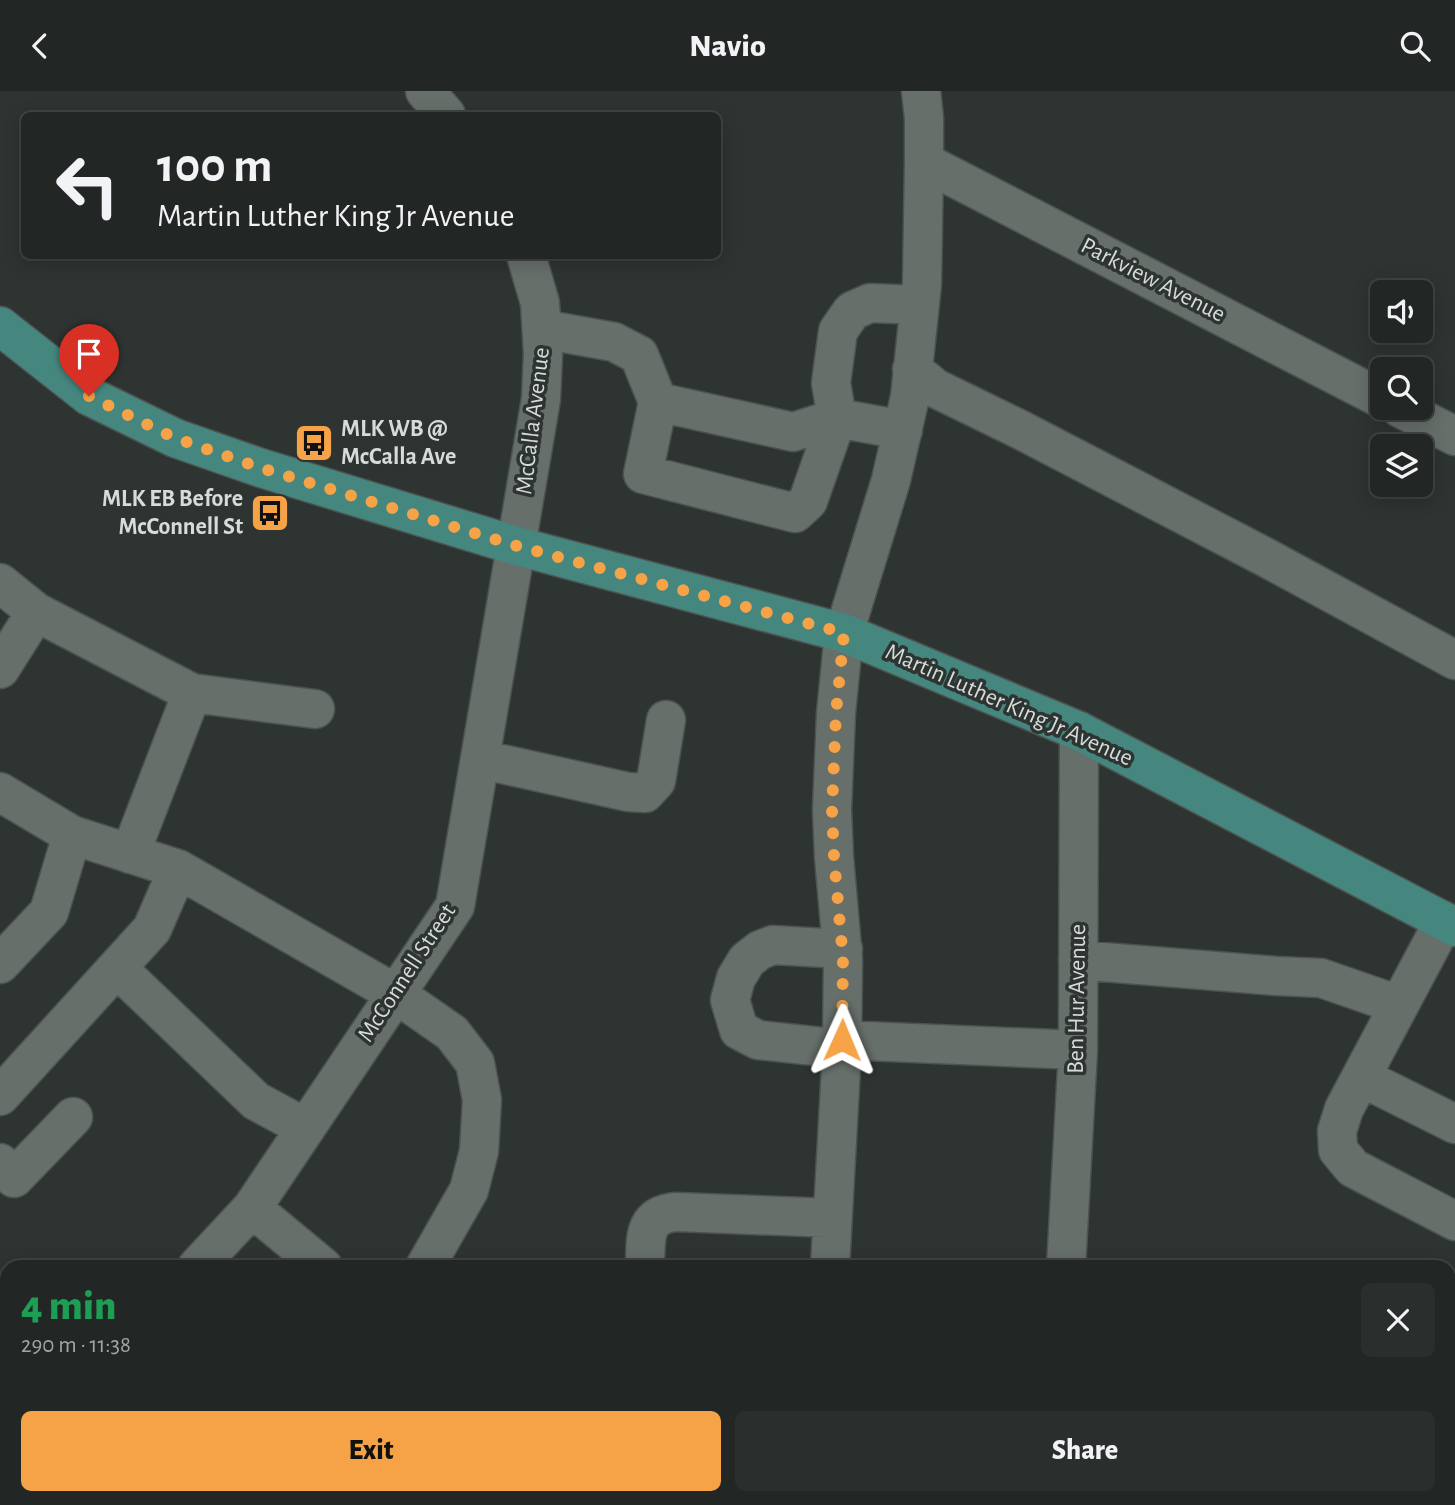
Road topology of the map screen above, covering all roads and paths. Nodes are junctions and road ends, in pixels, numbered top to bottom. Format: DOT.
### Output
graph roads {
  1 [pos="425,91"];
  2 [pos="921,91"];
  3 [pos="443,112"];
  4 [pos="924,162"];
  5 [pos="527,259"];
  6 [pos="919,305"];
  7 [pos="0,326"];
  8 [pos="542,328"];
  9 [pos="912,369"];
  10 [pos="1370,393"];
  11 [pos="658,402"];
  12 [pos="837,418"];
  13 [pos="1423,420"];
  14 [pos="903,430"];
  15 [pos="1455,436"];
  16 [pos="517,546"];
  17 [pos="0,583"];
  18 [pos="36,611"];
  19 [pos="844,633"];
  20 [pos="1455,660"];
  21 [pos="0,669"];
  22 [pos="192,693"];
  23 [pos="315,709"];
  24 [pos="667,720"];
  25 [pos="1079,731"];
  26 [pos="480,759"];
  27 [pos="0,792"];
  28 [pos="72,835"];
  29 [pos="130,854"];
  30 [pos="178,869"];
  31 [pos="1449,924"];
  32 [pos="843,949"];
  33 [pos="1078,960"];
  34 [pos="0,964"];
  35 [pos="117,968"];
  36 [pos="396,994"];
  37 [pos="1399,1005"];
  38 [pos="842,1045"];
  39 [pos="1078,1050"];
  40 [pos="1361,1077"];
  41 [pos="0,1096"];
  42 [pos="73,1117"];
  43 [pos="1455,1124"];
  44 [pos="306,1128"];
  45 [pos="0,1163"];
  46 [pos="252,1208"];
  47 [pos="832,1218"];
  48 [pos="1455,1221"];
  49 [pos="204,1260"];
  50 [pos="315,1260"];
  51 [pos="429,1260"];
  52 [pos="645,1260"];
  53 [pos="830,1260"];
  54 [pos="1068,1260"];
  1 -- 3 [label="street"];
  2 -- 4 [label="street"];
  4 -- 6 [label="street"];
  4 -- 10 [label="street, Parkview Avenue"];
  5 -- 8 [label="street, McCalla Avenue"];
  6 -- 9 [label="street"];
  6 -- 12 [label="street"];
  7 -- 16 [label="main road, Martin Luther King Jr Avenue"];
  8 -- 11 [label="street"];
  8 -- 16 [label="street, McCalla Avenue"];
  9 -- 14 [label="street"];
  9 -- 20 [label="street"];
  11 -- 12 [label="street"];
  11 -- 12 [label="street"];
  12 -- 14 [label="street"];
  13 -- 15 [label="street"];
  14 -- 19 [label="street"];
  16 -- 19 [label="main road, Martin Luther King Jr Avenue"];
  16 -- 26 [label="street, McConnell Street"];
  17 -- 18 [label="street"];
  18 -- 21 [label="street"];
  18 -- 22 [label="street"];
  19 -- 25 [label="main road, Martin Luther King Jr Avenue"];
  19 -- 32 [label="street"];
  22 -- 23 [label="street"];
  22 -- 29 [label="street"];
  24 -- 26 [label="street"];
  25 -- 31 [label="main road, Martin Luther King Jr Avenue"];
  25 -- 33 [label="street, Ben Hur Avenue"];
  26 -- 36 [label="street, McConnell Street"];
  27 -- 28 [label="street"];
  28 -- 29 [label="street"];
  28 -- 34 [label="street"];
  29 -- 30 [label="street"];
  30 -- 35 [label="street"];
  30 -- 36 [label="street"];
  31 -- 37 [label="street"];
  32 -- 38 [label="street"];
  32 -- 38 [label="street"];
  33 -- 37 [label="street"];
  33 -- 39 [label="street, Ben Hur Avenue"];
  35 -- 41 [label="street"];
  35 -- 44 [label="street"];
  36 -- 44 [label="street, McConnell Street"];
  36 -- 51 [label="street"];
  37 -- 40 [label="street"];
  38 -- 39 [label="street"];
  38 -- 47 [label="street"];
  39 -- 54 [label="street, Ben Hur Avenue"];
  40 -- 43 [label="street"];
  40 -- 48 [label="street"];
  42 -- 45 [label="street"];
  44 -- 46 [label="street, McConnell Street"];
  46 -- 49 [label="street, McConnell Street"];
  46 -- 50 [label="street"];
  47 -- 52 [label="street"];
  47 -- 53 [label="street"];
}
